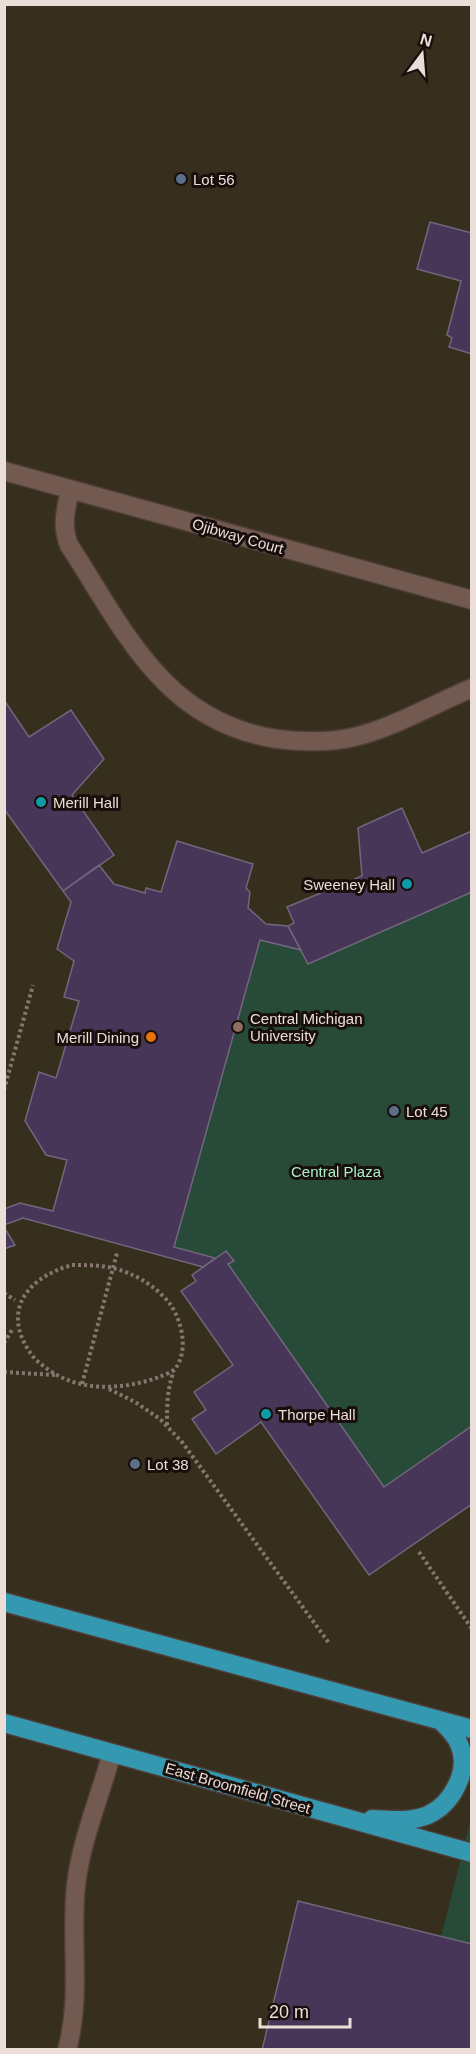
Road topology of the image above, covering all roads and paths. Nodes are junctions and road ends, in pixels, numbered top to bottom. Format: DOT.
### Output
graph roads {
  1 [pos="4,471"];
  2 [pos="70,490"];
  3 [pos="471,600"];
  4 [pos="471,687"];
  5 [pos="33,985"];
  6 [pos="4,1090"];
  7 [pos="117,1253"];
  8 [pos="113,1267"];
  9 [pos="4,1293"];
  10 [pos="15,1300"];
  11 [pos="12,1311"];
  12 [pos="9,1321"];
  13 [pos="12,1330"];
  14 [pos="14,1336"];
  15 [pos="4,1343"];
  16 [pos="20,1344"];
  17 [pos="175,1370"];
  18 [pos="4,1372"];
  19 [pos="57,1375"];
  20 [pos="82,1384"];
  21 [pos="106,1387"];
  22 [pos="168,1426"];
  23 [pos="419,1552"];
  24 [pos="4,1602"];
  25 [pos="471,1629"];
  26 [pos="329,1643"];
  27 [pos="442,1722"];
  28 [pos="4,1723"];
  29 [pos="471,1729"];
  30 [pos="112,1753"];
  31 [pos="340,1817"];
  32 [pos="471,1853"];
  33 [pos="67,2049"];
  1 -- 2 [label="street, Ojibway Court"];
  2 -- 3 [label="street, Ojibway Court"];
  2 -- 4 [label="street"];
  5 -- 6 [label="path"];
  7 -- 8 [label="path"];
  8 -- 10 [label="path"];
  8 -- 17 [label="path"];
  8 -- 20 [label="path"];
  9 -- 10 [label="path"];
  10 -- 11 [label="path"];
  12 -- 13 [label="path"];
  13 -- 14 [label="path"];
  13 -- 15 [label="path"];
  16 -- 19 [label="path"];
  17 -- 21 [label="path"];
  17 -- 22 [label="path"];
  18 -- 19 [label="path"];
  19 -- 20 [label="path"];
  20 -- 21 [label="path"];
  21 -- 22 [label="path"];
  22 -- 26 [label="path"];
  23 -- 25 [label="path"];
  24 -- 27 [label="main road"];
  27 -- 29 [label="main road"];
  27 -- 31 [label="main road"];
  28 -- 30 [label="main road, East Broomfield Street"];
  30 -- 31 [label="main road, East Broomfield Street"];
  30 -- 33 [label="street"];
  31 -- 32 [label="main road, East Broomfield Street"];
}
